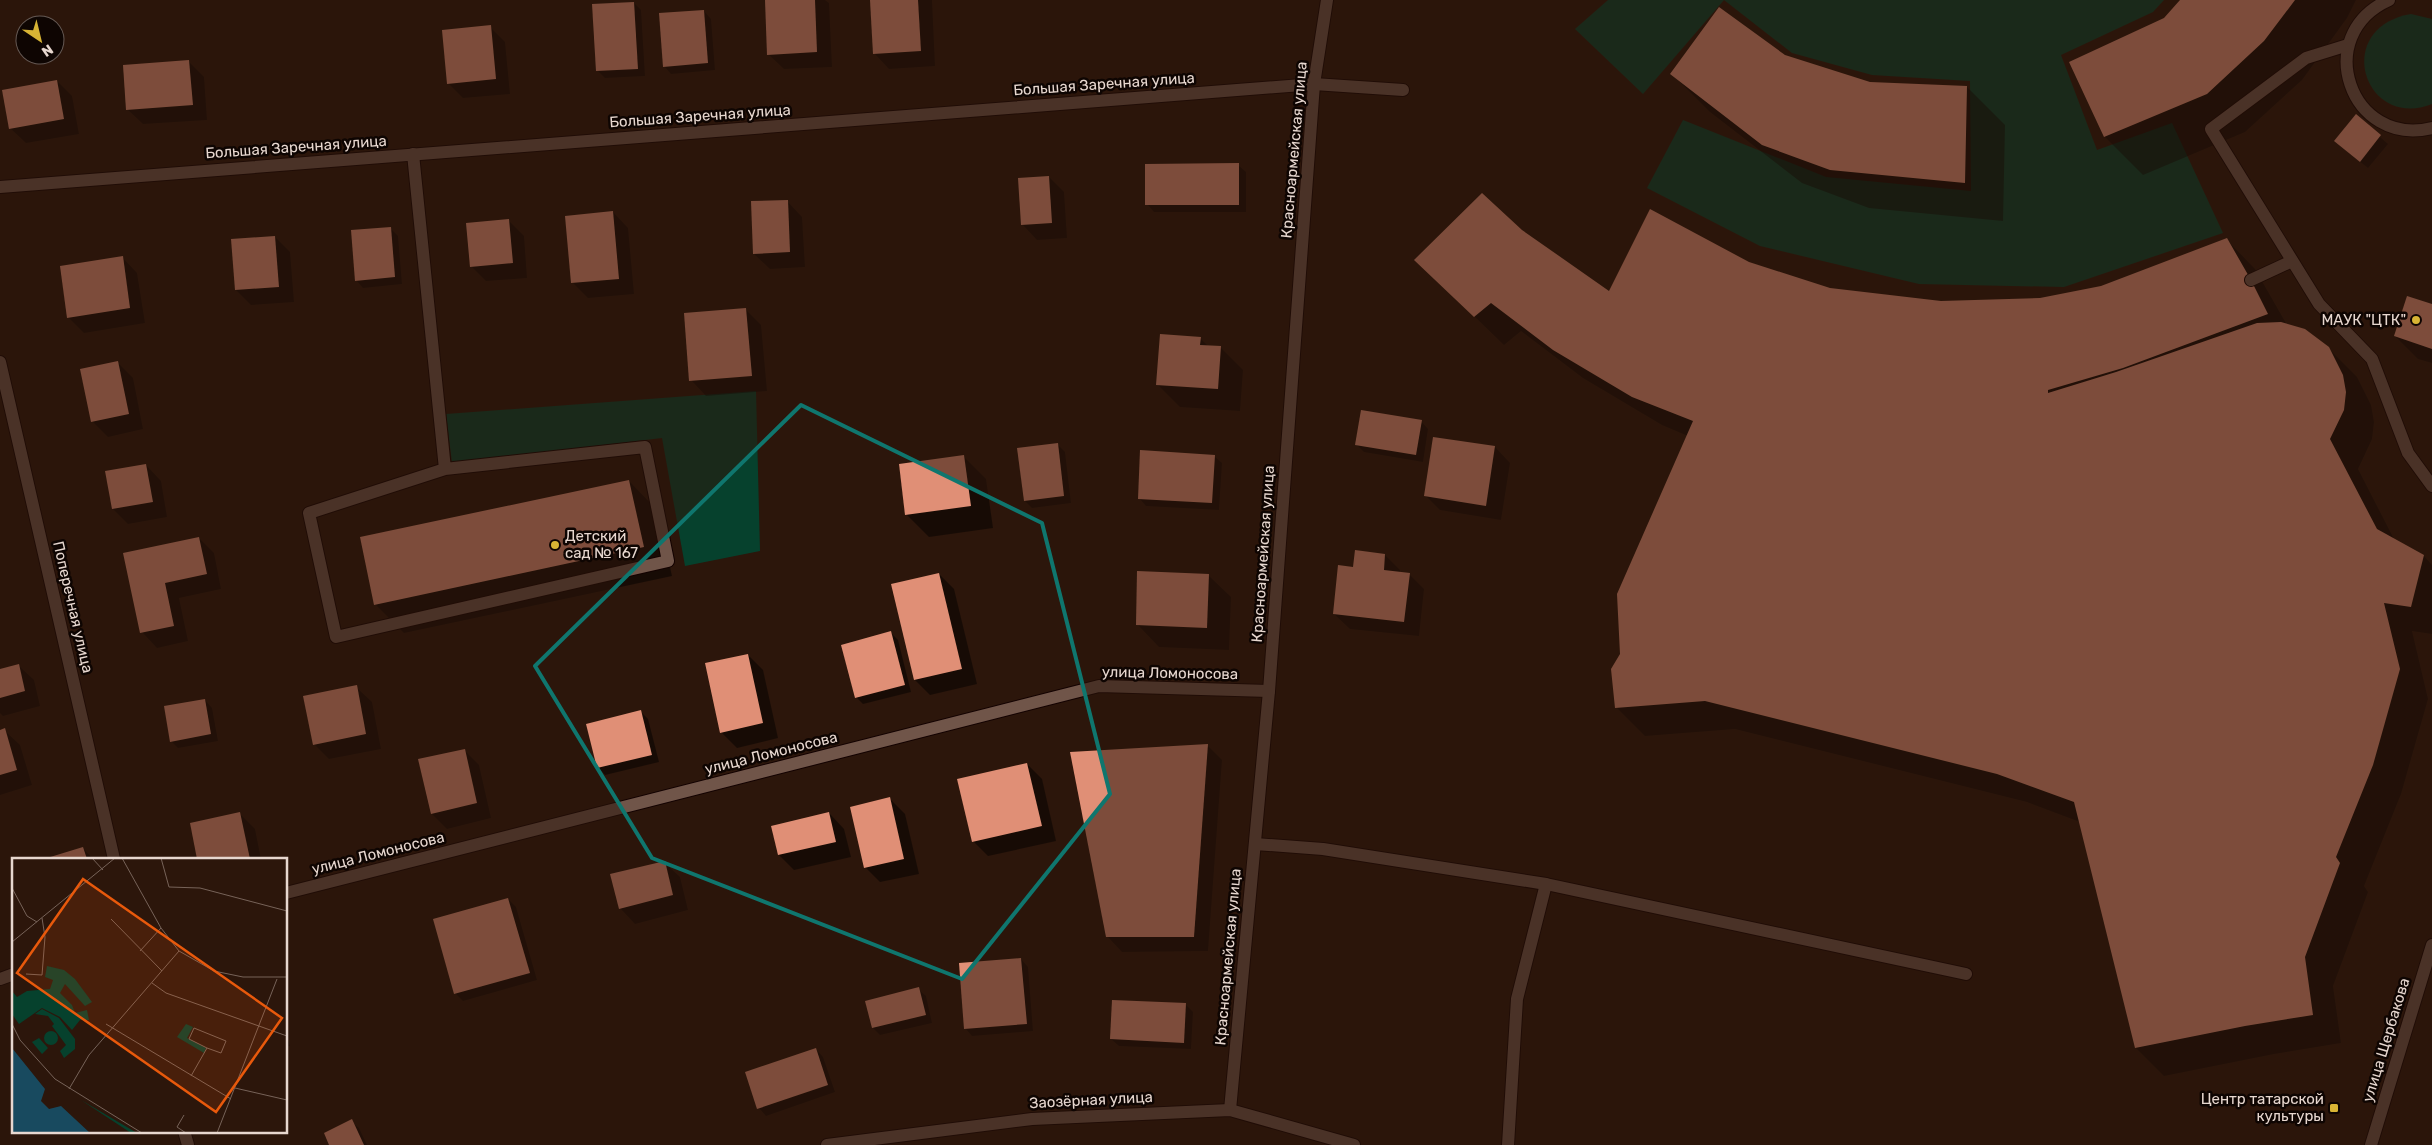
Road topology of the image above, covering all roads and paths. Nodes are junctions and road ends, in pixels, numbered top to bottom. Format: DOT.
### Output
graph roads {
  1 [pos="1327,0"];
  2 [pos="2389,0"];
  3 [pos="2348,44"];
  4 [pos="1314,84"];
  5 [pos="1403,90"];
  6 [pos="2432,128"];
  7 [pos="413,154"];
  8 [pos="0,187"];
  9 [pos="2292,260"];
  10 [pos="2251,280"];
  11 [pos="0,362"];
  12 [pos="444,469"];
  13 [pos="2432,486"];
  14 [pos="1269,691"];
  15 [pos="1255,844"];
  16 [pos="114,858"];
  17 [pos="1546,884"];
  18 [pos="288,892"];
  19 [pos="2432,945"];
  20 [pos="1966,974"];
  21 [pos="12,975"];
  22 [pos="0,979"];
  23 [pos="1230,1110"];
  24 [pos="184,1132"];
  25 [pos="188,1145"];
  26 [pos="827,1145"];
  27 [pos="1354,1145"];
  28 [pos="1508,1145"];
  29 [pos="2371,1145"];
  1 -- 4 [label="street, Красноармейская улица"];
  2 -- 3 [label="street"];
  3 -- 6 [label="street"];
  3 -- 9 [label="street"];
  4 -- 5 [label="street, Большая Заречная улица"];
  4 -- 7 [label="street, Большая Заречная улица"];
  4 -- 14 [label="street, Красноармейская улица"];
  7 -- 8 [label="street, Большая Заречная улица"];
  7 -- 12 [label="street"];
  9 -- 10 [label="street"];
  9 -- 13 [label="street"];
  11 -- 16 [label="street, Поперечная улица"];
  12 -- 12 [label="street"];
  14 -- 15 [label="street, Красноармейская улица"];
  14 -- 18 [label="street, улица Ломоносова"];
  15 -- 17 [label="street"];
  15 -- 23 [label="street, Красноармейская улица"];
  17 -- 20 [label="street"];
  17 -- 28 [label="street"];
  19 -- 29 [label="street, улица Щербакова"];
  21 -- 22 [label="street"];
  23 -- 26 [label="street, Заозёрная улица"];
  23 -- 27 [label="street, Заозёрная улица"];
  24 -- 25 [label="street"];
}
